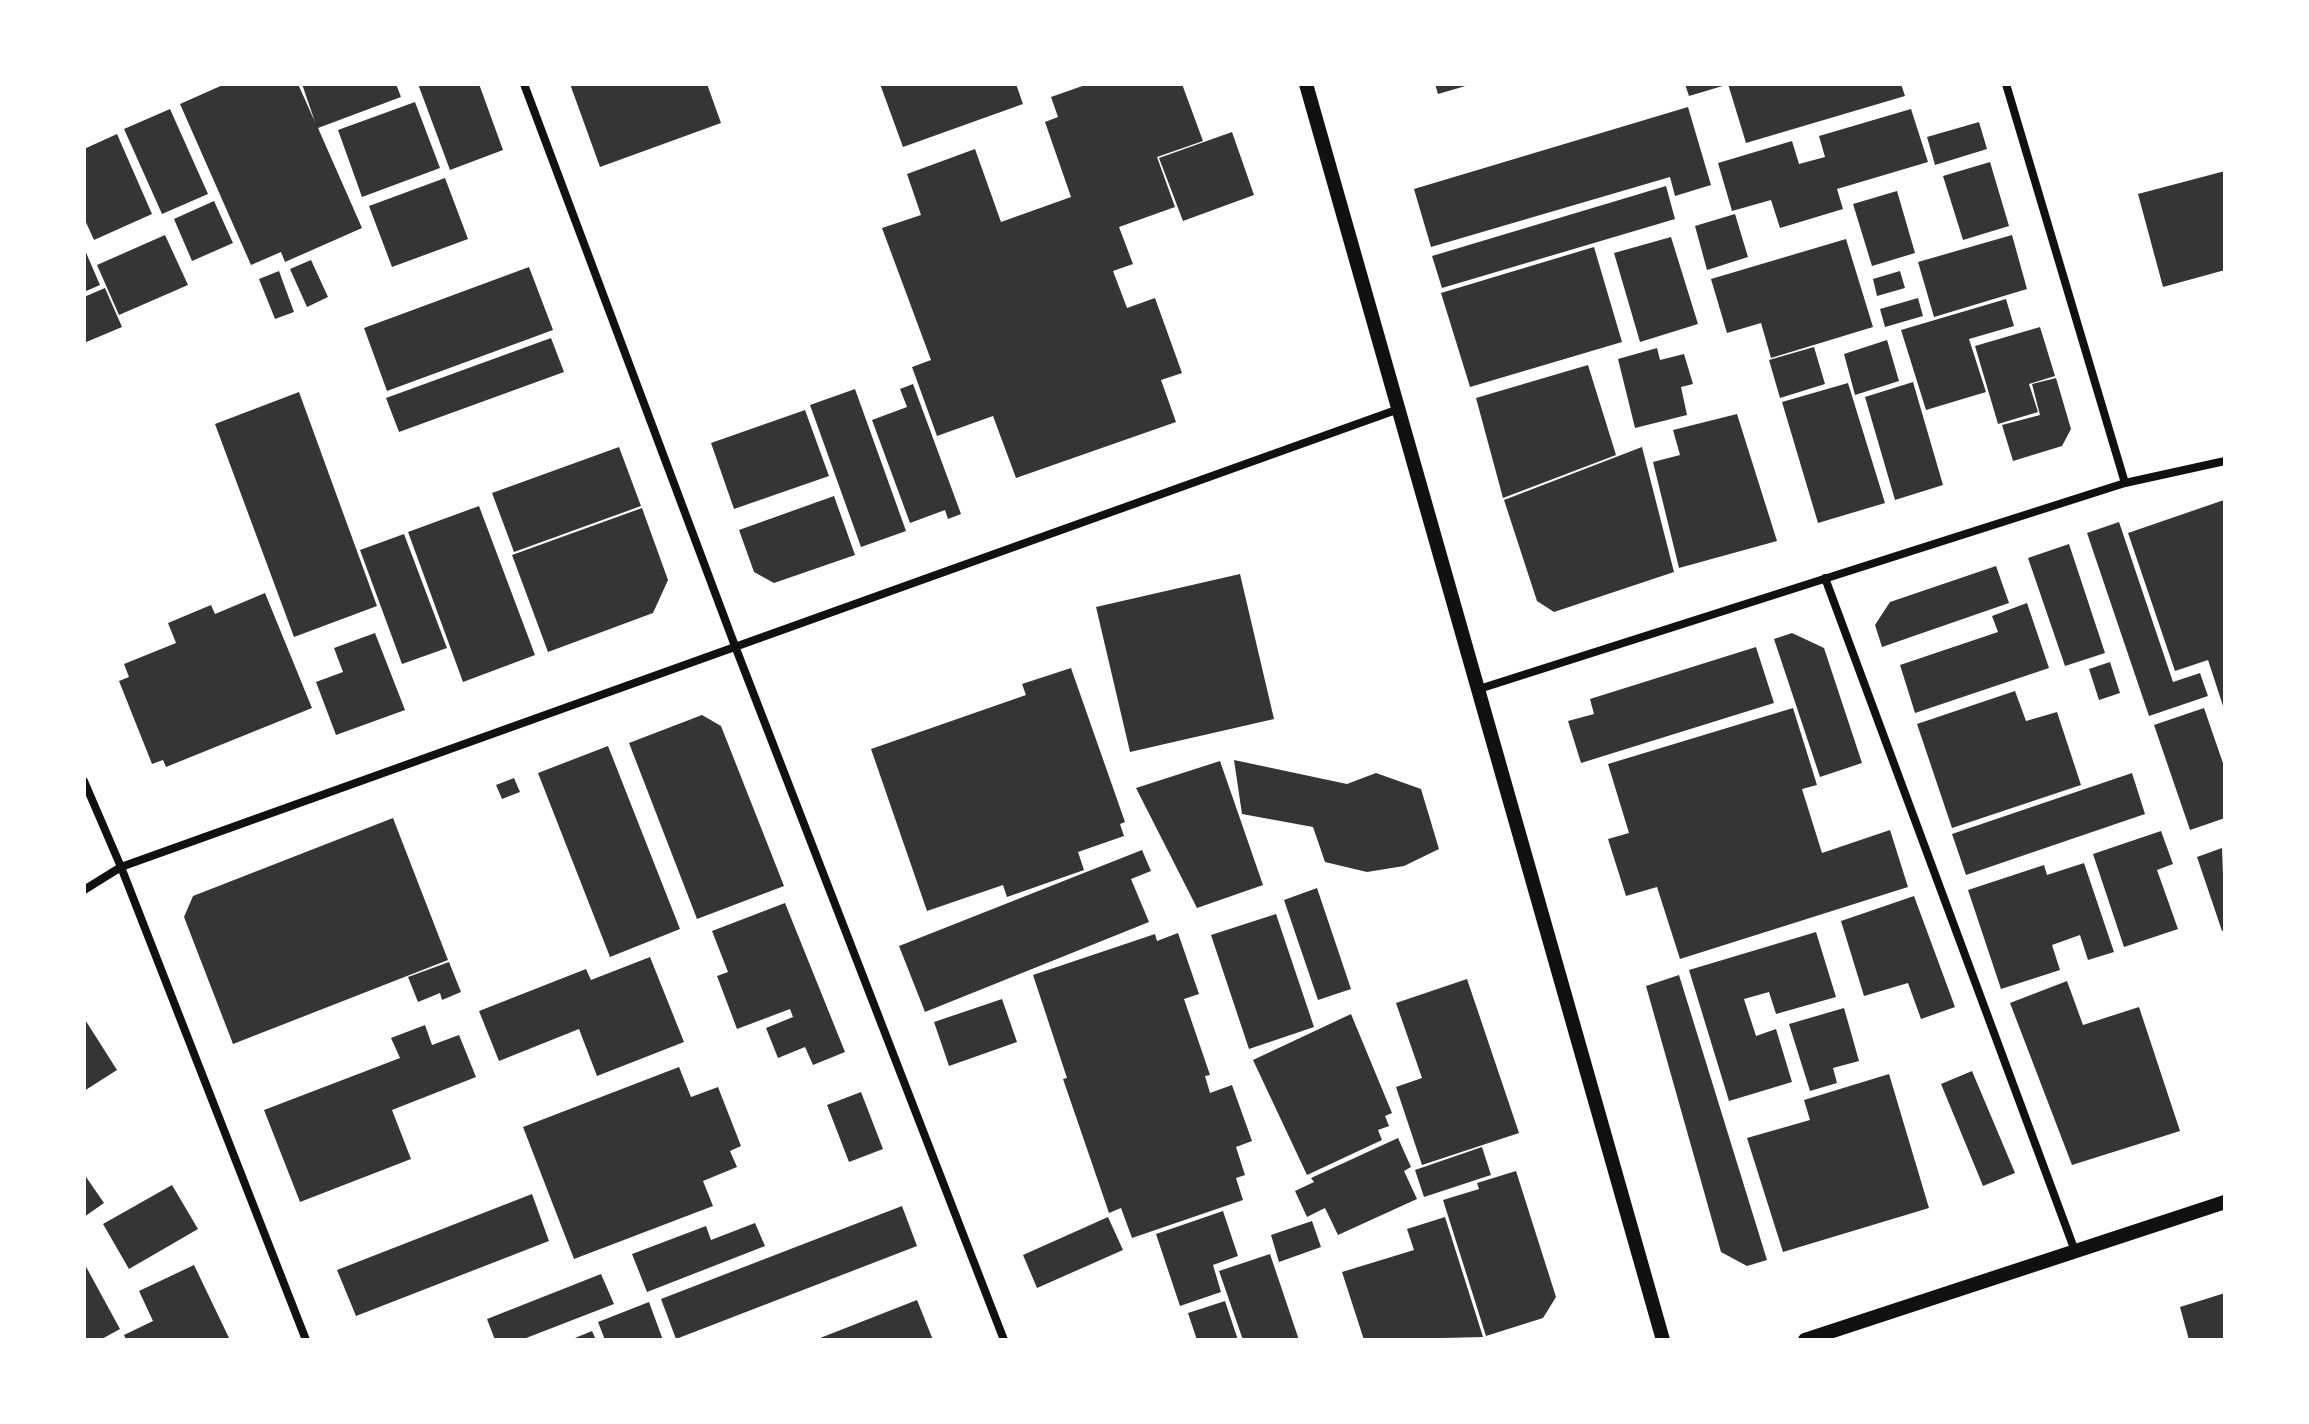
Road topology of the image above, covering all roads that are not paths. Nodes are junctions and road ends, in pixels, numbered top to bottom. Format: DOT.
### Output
graph roads {
  1 [pos="524,84"];
  2 [pos="1306,84"];
  3 [pos="2006,84"];
  4 [pos="1396,410"];
  5 [pos="2225,461"];
  6 [pos="2125,483"];
  7 [pos="1825,578"];
  8 [pos="735,646"];
  9 [pos="1479,689"];
  10 [pos="84,781"];
  11 [pos="121,867"];
  12 [pos="84,890"];
  13 [pos="2225,1202"];
  14 [pos="2075,1251"];
  15 [pos="306,1340"];
  16 [pos="1004,1340"];
  17 [pos="1663,1340"];
  18 [pos="1805,1340"];
  1 -- 8 [label="street"];
  2 -- 4 [label="street"];
  3 -- 6 [label="street"];
  4 -- 8 [label="street"];
  4 -- 9 [label="street"];
  5 -- 6 [label="street"];
  6 -- 7 [label="street"];
  7 -- 9 [label="street"];
  7 -- 14 [label="street"];
  8 -- 11 [label="street"];
  8 -- 16 [label="street"];
  9 -- 17 [label="street"];
  10 -- 11 [label="street"];
  11 -- 12 [label="street"];
  11 -- 15 [label="street"];
  13 -- 14 [label="street"];
  14 -- 18 [label="street"];
}
